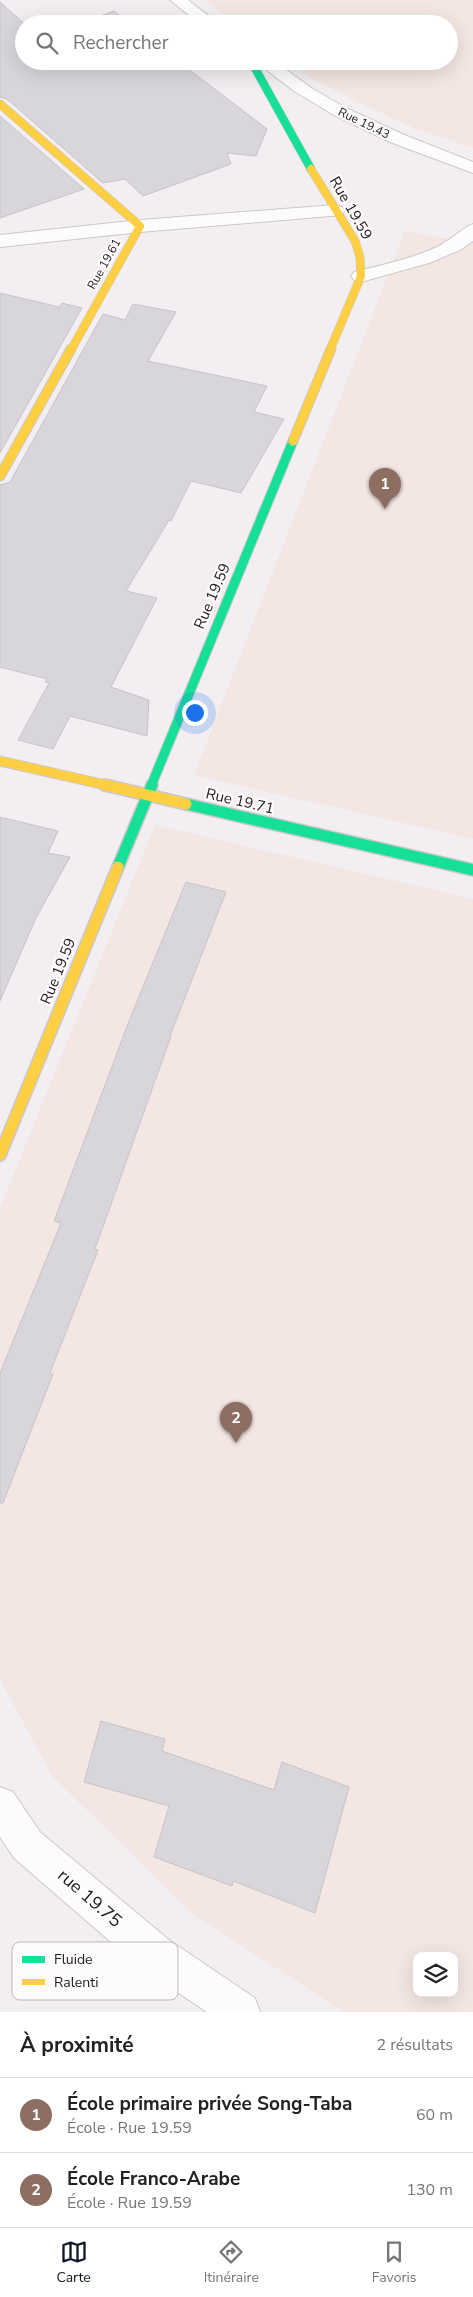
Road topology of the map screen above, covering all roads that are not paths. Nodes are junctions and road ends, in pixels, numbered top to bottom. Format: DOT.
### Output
graph roads {
  1 [pos="178,0"];
  2 [pos="199,15"];
  3 [pos="257,70"];
  4 [pos="276,70"];
  5 [pos="0,104"];
  6 [pos="473,168"];
  7 [pos="335,211"];
  8 [pos="140,226"];
  9 [pos="473,230"];
  10 [pos="0,241"];
  11 [pos="361,276"];
  12 [pos="0,476"];
  13 [pos="0,761"];
  14 [pos="146,795"];
  15 [pos="473,870"];
  16 [pos="0,1155"];
  17 [pos="0,1805"];
  18 [pos="141,1942"];
  19 [pos="178,1969"];
  20 [pos="242,2012"];
  1 -- 2 [label="street"];
  3 -- 7 [label="street, Rue 19.59"];
  4 -- 6 [label="street, Rue 19.43"];
  5 -- 8 [label="street"];
  7 -- 8 [label="street"];
  7 -- 11 [label="street, Rue 19.59"];
  8 -- 10 [label="street"];
  8 -- 12 [label="street, Rue 19.61"];
  9 -- 11 [label="street"];
  11 -- 14 [label="street, Rue 19.59"];
  13 -- 14 [label="street, Rue 19.71"];
  14 -- 15 [label="street, Rue 19.71"];
  14 -- 16 [label="street, Rue 19.59"];
  17 -- 18 [label="street, rue 19.75"];
  19 -- 20 [label="street, rue 19.75"];
}
